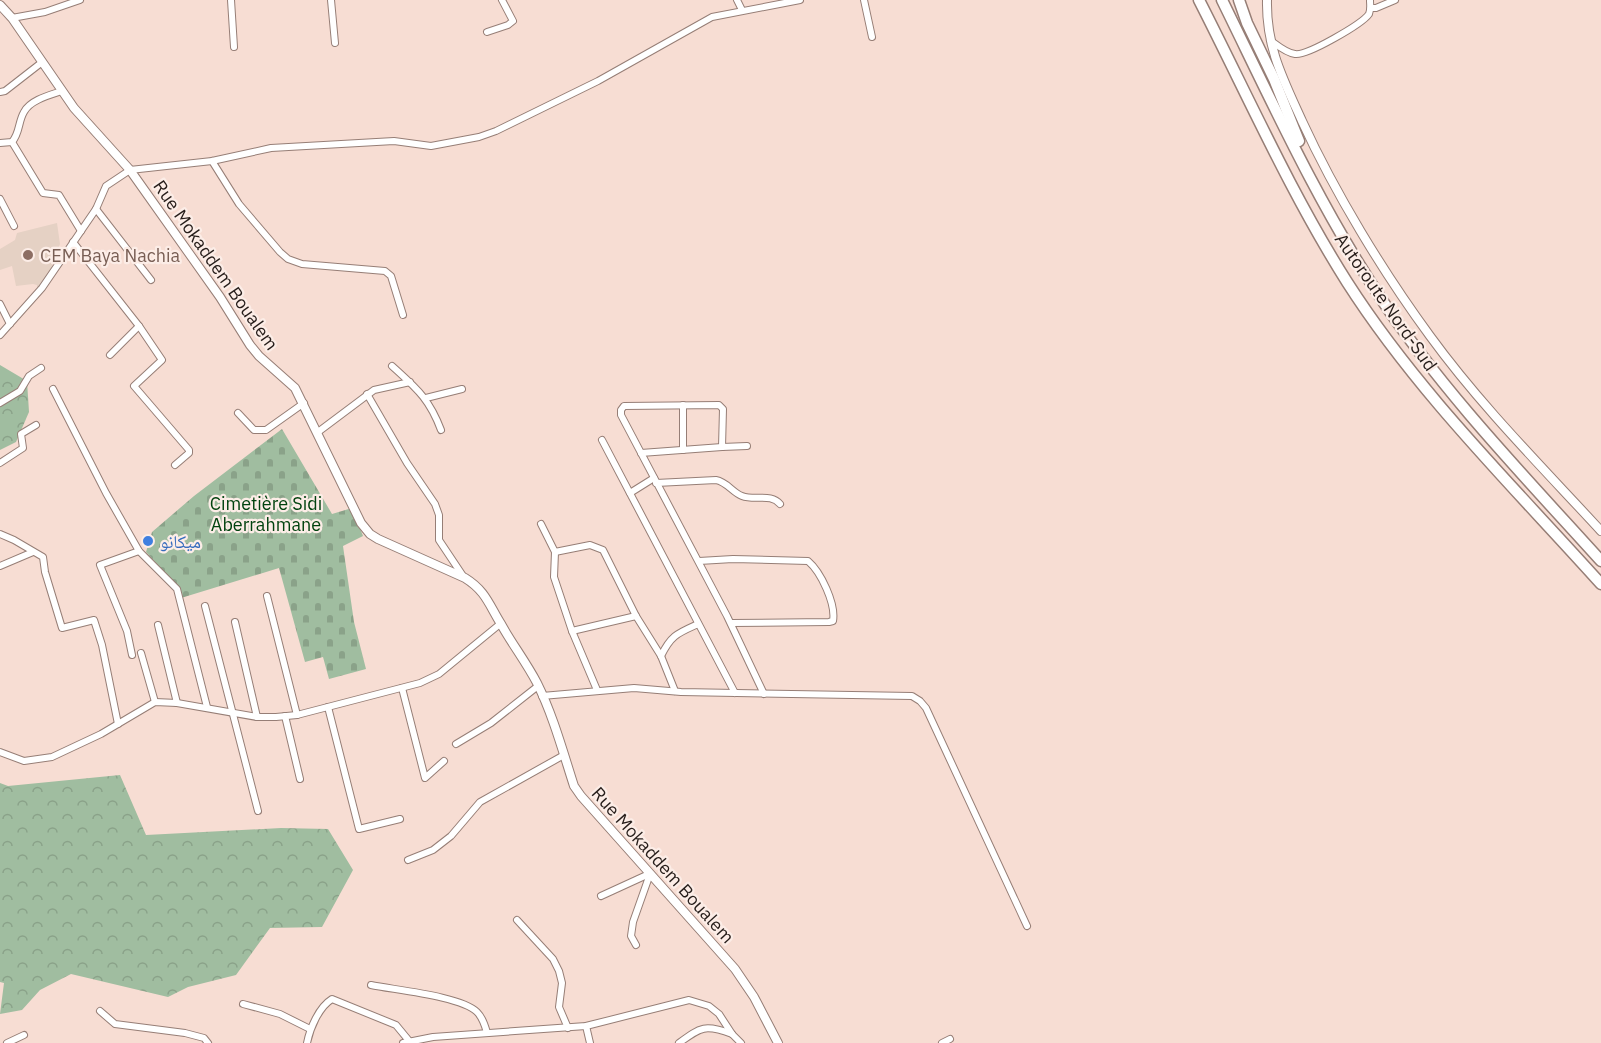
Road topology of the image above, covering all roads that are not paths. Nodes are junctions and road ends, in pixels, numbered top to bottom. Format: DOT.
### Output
graph roads {
  1 [pos="80,0"];
  2 [pos="231,0"];
  3 [pos="331,0"];
  4 [pos="502,0"];
  5 [pos="737,0"];
  6 [pos="800,0"];
  7 [pos="864,0"];
  8 [pos="1199,0"];
  9 [pos="1222,0"];
  10 [pos="1239,0"];
  11 [pos="1267,0"];
  12 [pos="1370,0"];
  13 [pos="1395,0"];
  14 [pos="0,5"];
  15 [pos="1371,8"];
  16 [pos="742,10"];
  17 [pos="12,18"];
  18 [pos="488,32"];
  19 [pos="872,38"];
  20 [pos="1269,39"];
  21 [pos="335,43"];
  22 [pos="234,47"];
  23 [pos="41,63"];
  24 [pos="62,90"];
  25 [pos="0,92"];
  26 [pos="12,142"];
  27 [pos="0,143"];
  28 [pos="212,161"];
  29 [pos="130,170"];
  30 [pos="1316,190"];
  31 [pos="0,199"];
  32 [pos="96,209"];
  33 [pos="14,226"];
  34 [pos="81,231"];
  35 [pos="73,242"];
  36 [pos="151,280"];
  37 [pos="0,304"];
  38 [pos="403,315"];
  39 [pos="10,324"];
  40 [pos="139,326"];
  41 [pos="0,335"];
  42 [pos="110,355"];
  43 [pos="392,366"];
  44 [pos="41,368"];
  45 [pos="410,382"];
  46 [pos="53,389"];
  47 [pos="462,389"];
  48 [pos="367,394"];
  49 [pos="426,398"];
  50 [pos="0,403"];
  51 [pos="304,403"];
  52 [pos="683,405"];
  53 [pos="238,413"];
  54 [pos="36,425"];
  55 [pos="441,430"];
  56 [pos="318,432"];
  57 [pos="602,440"];
  58 [pos="747,446"];
  59 [pos="722,447"];
  60 [pos="683,450"];
  61 [pos="641,453"];
  62 [pos="0,463"];
  63 [pos="175,465"];
  64 [pos="655,480"];
  65 [pos="630,493"];
  66 [pos="780,504"];
  67 [pos="541,524"];
  68 [pos="1600,529"];
  69 [pos="0,534"];
  70 [pos="139,550"];
  71 [pos="33,552"];
  72 [pos="555,552"];
  73 [pos="699,561"];
  74 [pos="1601,561"];
  75 [pos="0,566"];
  76 [pos="464,577"];
  77 [pos="1601,584"];
  78 [pos="267,596"];
  79 [pos="205,606"];
  80 [pos="636,616"];
  81 [pos="235,622"];
  82 [pos="730,623"];
  83 [pos="500,624"];
  84 [pos="698,624"];
  85 [pos="158,625"];
  86 [pos="572,631"];
  87 [pos="141,652"];
  88 [pos="132,655"];
  89 [pos="661,656"];
  90 [pos="538,686"];
  91 [pos="402,688"];
  92 [pos="597,690"];
  93 [pos="675,691"];
  94 [pos="735,693"];
  95 [pos="764,694"];
  96 [pos="542,696"];
  97 [pos="155,702"];
  98 [pos="177,703"];
  99 [pos="207,707"];
  100 [pos="328,707"];
  101 [pos="232,711"];
  102 [pos="297,715"];
  103 [pos="285,716"];
  104 [pos="257,717"];
  105 [pos="118,724"];
  106 [pos="456,744"];
  107 [pos="0,752"];
  108 [pos="564,755"];
  109 [pos="444,761"];
  110 [pos="300,779"];
  111 [pos="258,811"];
  112 [pos="400,819"];
  113 [pos="408,860"];
  114 [pos="650,873"];
  115 [pos="601,896"];
  116 [pos="517,920"];
  117 [pos="1027,926"];
  118 [pos="636,945"];
  119 [pos="371,986"];
  120 [pos="243,1004"];
  121 [pos="100,1011"];
  122 [pos="586,1026"];
  123 [pos="568,1028"];
  124 [pos="310,1029"];
  125 [pos="487,1033"];
  126 [pos="473,1034"];
  127 [pos="732,1034"];
  128 [pos="24,1035"];
  129 [pos="950,1039"];
  130 [pos="407,1042"];
  131 [pos="7,1043"];
  132 [pos="208,1043"];
  133 [pos="307,1043"];
  134 [pos="469,1043"];
  135 [pos="590,1043"];
  136 [pos="679,1043"];
  137 [pos="741,1043"];
  138 [pos="778,1043"];
  139 [pos="942,1043"];
  1 -- 17 [label="street"];
  2 -- 22 [label="street"];
  3 -- 21 [label="street"];
  4 -- 18 [label="street"];
  5 -- 16 [label="street"];
  6 -- 16 [label="street"];
  7 -- 19 [label="street"];
  8 -- 77 [label="highway, Autoroute Nord-Sud"];
  9 -- 30 [label="highway, Autoroute Nord-Sud"];
  10 -- 30 [label="highway"];
  11 -- 20 [label="main road"];
  12 -- 15 [label="street"];
  13 -- 15 [label="street"];
  14 -- 17 [label="street, Rue Mokaddem Boualem"];
  15 -- 20 [label="street"];
  16 -- 28 [label="street"];
  17 -- 23 [label="street, Rue Mokaddem Boualem"];
  20 -- 68 [label="main road"];
  23 -- 24 [label="street, Rue Mokaddem Boualem"];
  23 -- 25 [label="street"];
  24 -- 26 [label="street"];
  24 -- 29 [label="street, Rue Mokaddem Boualem"];
  26 -- 27 [label="street"];
  26 -- 34 [label="street"];
  28 -- 29 [label="street"];
  28 -- 38 [label="street"];
  29 -- 32 [label="street"];
  29 -- 51 [label="street, Rue Mokaddem Boualem"];
  30 -- 74 [label="highway, Autoroute Nord-Sud"];
  31 -- 33 [label="street"];
  32 -- 34 [label="street"];
  32 -- 36 [label="street"];
  34 -- 35 [label="street"];
  35 -- 39 [label="street"];
  35 -- 40 [label="street"];
  37 -- 39 [label="street"];
  39 -- 41 [label="street"];
  40 -- 42 [label="street"];
  40 -- 63 [label="street"];
  43 -- 45 [label="street"];
  44 -- 50 [label="street"];
  45 -- 48 [label="street"];
  45 -- 49 [label="street"];
  46 -- 70 [label="street"];
  47 -- 49 [label="street"];
  48 -- 56 [label="street"];
  48 -- 76 [label="street"];
  49 -- 55 [label="street"];
  51 -- 53 [label="street"];
  51 -- 56 [label="street, Rue Mokaddem Boualem"];
  52 -- 59 [label="street"];
  52 -- 60 [label="street"];
  52 -- 61 [label="street"];
  54 -- 62 [label="street"];
  56 -- 76 [label="street, Rue Mokaddem Boualem"];
  57 -- 65 [label="street"];
  58 -- 59 [label="street"];
  59 -- 60 [label="street"];
  60 -- 61 [label="street"];
  61 -- 64 [label="street"];
  64 -- 65 [label="street"];
  64 -- 66 [label="street"];
  64 -- 73 [label="street"];
  65 -- 84 [label="street"];
  67 -- 72 [label="street"];
  69 -- 71 [label="street"];
  70 -- 88 [label="street"];
  70 -- 99 [label="street"];
  71 -- 75 [label="street"];
  71 -- 105 [label="street"];
  72 -- 80 [label="street"];
  72 -- 86 [label="street"];
  73 -- 82 [label="street"];
  73 -- 82 [label="street"];
  76 -- 83 [label="street, Rue Mokaddem Boualem"];
  78 -- 102 [label="street"];
  79 -- 101 [label="street"];
  80 -- 86 [label="street"];
  80 -- 89 [label="street"];
  81 -- 104 [label="street"];
  82 -- 95 [label="street"];
  83 -- 90 [label="street, Rue Mokaddem Boualem"];
  83 -- 91 [label="street"];
  84 -- 89 [label="street"];
  84 -- 94 [label="street"];
  85 -- 98 [label="street"];
  86 -- 92 [label="street"];
  87 -- 97 [label="street"];
  89 -- 93 [label="street"];
  90 -- 96 [label="street, Rue Mokaddem Boualem"];
  90 -- 106 [label="street"];
  91 -- 100 [label="street"];
  91 -- 109 [label="street"];
  92 -- 93 [label="street"];
  92 -- 96 [label="street"];
  93 -- 94 [label="street"];
  94 -- 95 [label="street"];
  95 -- 117 [label="street"];
  96 -- 108 [label="street, Rue Mokaddem Boualem"];
  97 -- 98 [label="street"];
  97 -- 105 [label="street"];
  98 -- 99 [label="street"];
  99 -- 101 [label="street"];
  100 -- 102 [label="street"];
  100 -- 112 [label="street"];
  101 -- 104 [label="street"];
  101 -- 111 [label="street"];
  102 -- 103 [label="street"];
  103 -- 104 [label="street"];
  103 -- 110 [label="street"];
  105 -- 107 [label="street"];
  108 -- 113 [label="street"];
  108 -- 114 [label="street, Rue Mokaddem Boualem"];
  114 -- 115 [label="street"];
  114 -- 118 [label="street"];
  114 -- 138 [label="street, Rue Mokaddem Boualem"];
  116 -- 123 [label="street"];
  119 -- 125 [label="street"];
  120 -- 124 [label="street"];
  121 -- 132 [label="street"];
  122 -- 123 [label="street"];
  122 -- 127 [label="street"];
  122 -- 135 [label="street"];
  123 -- 125 [label="street"];
  124 -- 130 [label="street"];
  124 -- 133 [label="street"];
  125 -- 126 [label="street"];
  126 -- 130 [label="street"];
  126 -- 134 [label="street"];
  127 -- 136 [label="street"];
  127 -- 137 [label="street"];
  128 -- 131 [label="street"];
  129 -- 139 [label="street"];
}
